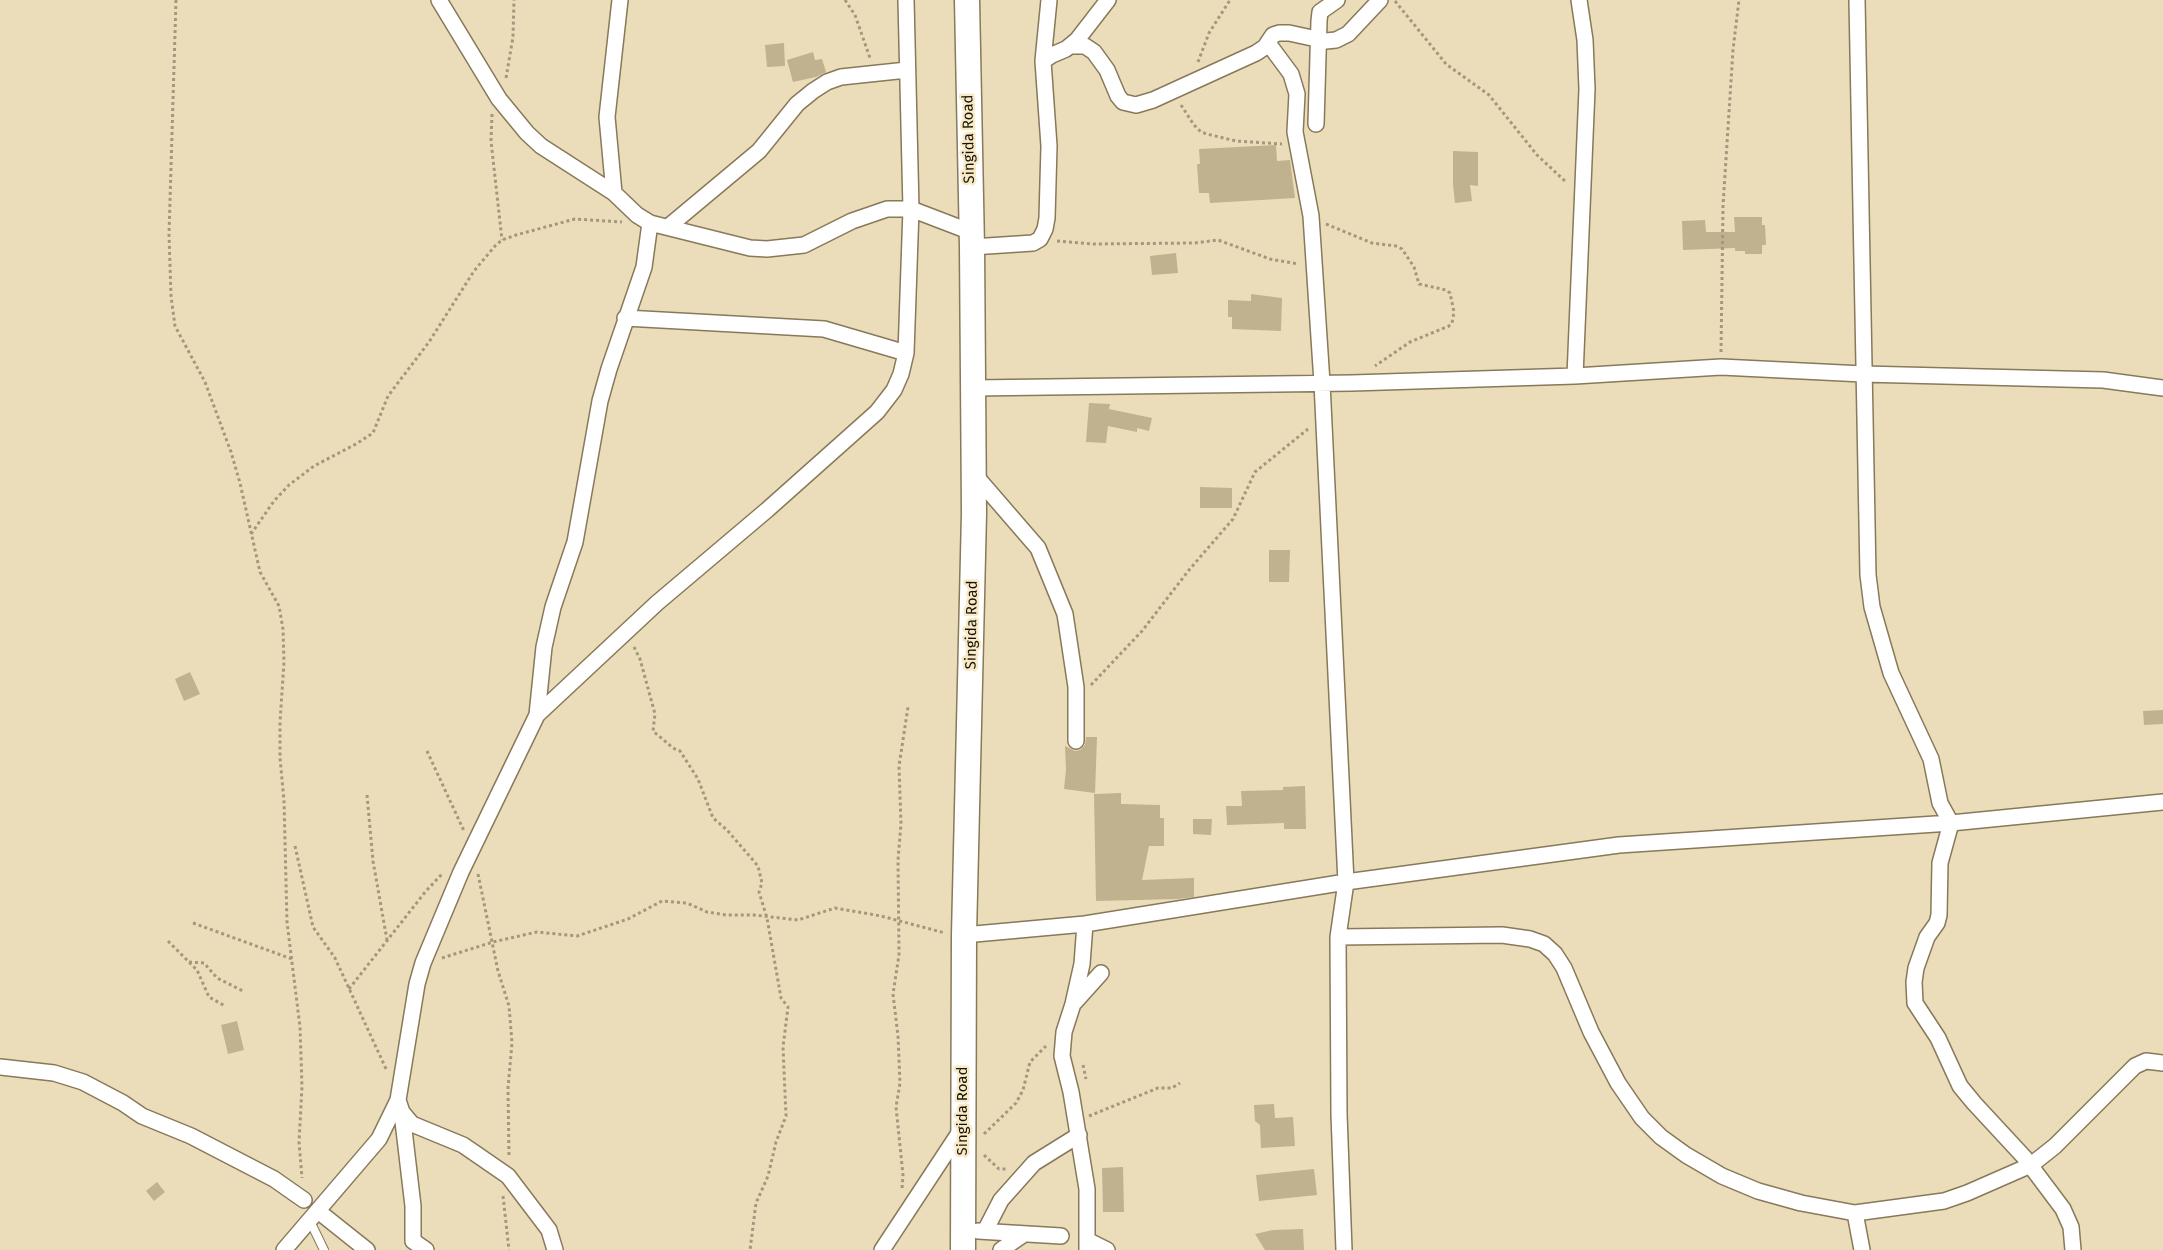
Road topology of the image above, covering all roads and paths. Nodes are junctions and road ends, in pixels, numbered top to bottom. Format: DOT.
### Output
graph roads {
  1 [pos="176,0"];
  2 [pos="439,0"];
  3 [pos="514,0"];
  4 [pos="620,0"];
  5 [pos="845,0"];
  6 [pos="906,0"];
  7 [pos="967,0"];
  8 [pos="1049,0"];
  9 [pos="1108,0"];
  10 [pos="1230,0"];
  11 [pos="1337,0"];
  12 [pos="1380,0"];
  13 [pos="1394,0"];
  14 [pos="1579,0"];
  15 [pos="1739,0"];
  16 [pos="1857,0"];
  17 [pos="1317,39"];
  18 [pos="1268,43"];
  19 [pos="1071,46"];
  20 [pos="1043,61"];
  21 [pos="907,70"];
  22 [pos="876,74"];
  23 [pos="1184,85"];
  24 [pos="1169,93"];
  25 [pos="497,95"];
  26 [pos="1316,124"];
  27 [pos="1297,144"];
  28 [pos="614,193"];
  29 [pos="1582,197"];
  30 [pos="911,209"];
  31 [pos="1311,216"];
  32 [pos="644,219"];
  33 [pos="668,227"];
  34 [pos="972,239"];
  35 [pos="1040,239"];
  36 [pos="502,240"];
  37 [pos="1314,267"];
  38 [pos="626,318"];
  39 [pos="906,352"];
  40 [pos="1721,367"];
  41 [pos="1863,374"];
  42 [pos="1575,376"];
  43 [pos="1322,383"];
  44 [pos="1352,383"];
  45 [pos="973,388"];
  46 [pos="2163,388"];
  47 [pos="1324,417"];
  48 [pos="974,474"];
  49 [pos="251,534"];
  50 [pos="626,633"];
  51 [pos="1076,702"];
  52 [pos="908,707"];
  53 [pos="537,715"];
  54 [pos="1076,741"];
  55 [pos="427,751"];
  56 [pos="367,795"];
  57 [pos="2163,802"];
  58 [pos="1950,823"];
  59 [pos="295,846"];
  60 [pos="473,849"];
  61 [pos="448,867"];
  62 [pos="1346,882"];
  63 [pos="767,918"];
  64 [pos="898,921"];
  65 [pos="193,923"];
  66 [pos="1085,924"];
  67 [pos="964,935"];
  68 [pos="1338,938"];
  69 [pos="387,940"];
  70 [pos="168,941"];
  71 [pos="493,942"];
  72 [pos="292,959"];
  73 [pos="189,962"];
  74 [pos="423,963"];
  75 [pos="1101,973"];
  76 [pos="349,989"];
  77 [pos="243,991"];
  78 [pos="1073,1004"];
  79 [pos="225,1006"];
  80 [pos="1064,1032"];
  81 [pos="2163,1063"];
  82 [pos="0,1067"];
  83 [pos="1180,1083"];
  84 [pos="400,1106"];
  85 [pos="1078,1128"];
  86 [pos="963,1140"];
  87 [pos="2031,1165"];
  88 [pos="1030,1168"];
  89 [pos="508,1176"];
  90 [pos="304,1200"];
  91 [pos="1855,1213"];
  92 [pos="314,1215"];
  93 [pos="900,1222"];
  94 [pos="1024,1234"];
  95 [pos="1062,1236"];
  96 [pos="970,1237"];
  97 [pos="1087,1245"];
  98 [pos="2074,1249"];
  99 [pos="284,1250"];
  100 [pos="324,1250"];
  101 [pos="367,1250"];
  102 [pos="426,1250"];
  103 [pos="509,1250"];
  104 [pos="555,1250"];
  105 [pos="750,1250"];
  106 [pos="882,1250"];
  107 [pos="1001,1250"];
  108 [pos="1107,1250"];
  109 [pos="1344,1250"];
  110 [pos="1862,1250"];
  1 -- 49 [label="path"];
  2 -- 25 [label="street"];
  3 -- 25 [label="path"];
  4 -- 28 [label="street"];
  5 -- 22 [label="path"];
  6 -- 21 [label="street"];
  7 -- 34 [label="highway, Singida Road"];
  8 -- 20 [label="street"];
  9 -- 19 [label="street"];
  10 -- 23 [label="path"];
  11 -- 17 [label="street"];
  12 -- 17 [label="street"];
  13 -- 29 [label="path"];
  14 -- 29 [label="street"];
  15 -- 40 [label="path"];
  16 -- 41 [label="street"];
  17 -- 18 [label="street"];
  17 -- 26 [label="street"];
  18 -- 23 [label="street"];
  18 -- 27 [label="street"];
  19 -- 20 [label="street"];
  19 -- 24 [label="street"];
  20 -- 35 [label="street"];
  21 -- 22 [label="street"];
  21 -- 30 [label="street"];
  22 -- 33 [label="street"];
  23 -- 24 [label="street"];
  24 -- 27 [label="path"];
  25 -- 28 [label="street"];
  25 -- 36 [label="path"];
  27 -- 31 [label="street"];
  28 -- 32 [label="street"];
  29 -- 42 [label="street"];
  30 -- 33 [label="street"];
  30 -- 34 [label="street"];
  30 -- 39 [label="street"];
  31 -- 37 [label="street"];
  31 -- 44 [label="path"];
  32 -- 33 [label="street"];
  32 -- 36 [label="path"];
  32 -- 38 [label="street"];
  34 -- 35 [label="street"];
  34 -- 45 [label="highway, Singida Road"];
  35 -- 37 [label="path"];
  36 -- 49 [label="path"];
  37 -- 43 [label="street"];
  38 -- 39 [label="street"];
  38 -- 53 [label="street"];
  39 -- 50 [label="street"];
  40 -- 41 [label="street"];
  40 -- 42 [label="street"];
  41 -- 46 [label="street"];
  41 -- 58 [label="street"];
  42 -- 44 [label="street"];
  43 -- 44 [label="street"];
  43 -- 45 [label="street"];
  43 -- 47 [label="street"];
  45 -- 48 [label="highway, Singida Road"];
  47 -- 51 [label="path"];
  47 -- 62 [label="street"];
  48 -- 51 [label="street"];
  48 -- 67 [label="highway, Singida Road"];
  49 -- 72 [label="path"];
  50 -- 53 [label="street"];
  50 -- 63 [label="path"];
  51 -- 54 [label="street"];
  52 -- 64 [label="path"];
  53 -- 60 [label="street"];
  55 -- 60 [label="path"];
  56 -- 69 [label="path"];
  57 -- 58 [label="street"];
  58 -- 62 [label="street"];
  58 -- 87 [label="street"];
  59 -- 76 [label="path"];
  60 -- 71 [label="path"];
  60 -- 74 [label="street"];
  61 -- 69 [label="path"];
  62 -- 66 [label="street"];
  62 -- 68 [label="street"];
  63 -- 64 [label="path"];
  63 -- 71 [label="path"];
  63 -- 105 [label="path"];
  64 -- 67 [label="path"];
  64 -- 93 [label="path"];
  65 -- 72 [label="path"];
  66 -- 67 [label="street"];
  66 -- 78 [label="street"];
  67 -- 86 [label="highway, Singida Road"];
  68 -- 91 [label="street"];
  68 -- 109 [label="street"];
  69 -- 76 [label="path"];
  70 -- 73 [label="path"];
  71 -- 74 [label="path"];
  71 -- 89 [label="path"];
  72 -- 90 [label="path"];
  73 -- 77 [label="path"];
  73 -- 79 [label="path"];
  74 -- 84 [label="street"];
  75 -- 78 [label="street"];
  76 -- 84 [label="path"];
  78 -- 80 [label="street"];
  80 -- 85 [label="street"];
  80 -- 86 [label="path"];
  81 -- 87 [label="street"];
  82 -- 90 [label="street"];
  83 -- 85 [label="path"];
  84 -- 89 [label="street"];
  84 -- 92 [label="street"];
  84 -- 102 [label="street"];
  85 -- 88 [label="street"];
  85 -- 97 [label="street"];
  86 -- 88 [label="path"];
  86 -- 93 [label="street"];
  86 -- 96 [label="highway, Singida Road"];
  87 -- 91 [label="street"];
  87 -- 98 [label="street"];
  88 -- 96 [label="street"];
  89 -- 103 [label="path"];
  89 -- 104 [label="street"];
  91 -- 110 [label="street"];
  92 -- 99 [label="street"];
  92 -- 100 [label="lane"];
  92 -- 101 [label="street"];
  93 -- 106 [label="street"];
  94 -- 95 [label="street"];
  94 -- 96 [label="street"];
  94 -- 107 [label="street"];
  97 -- 108 [label="street"];
}
